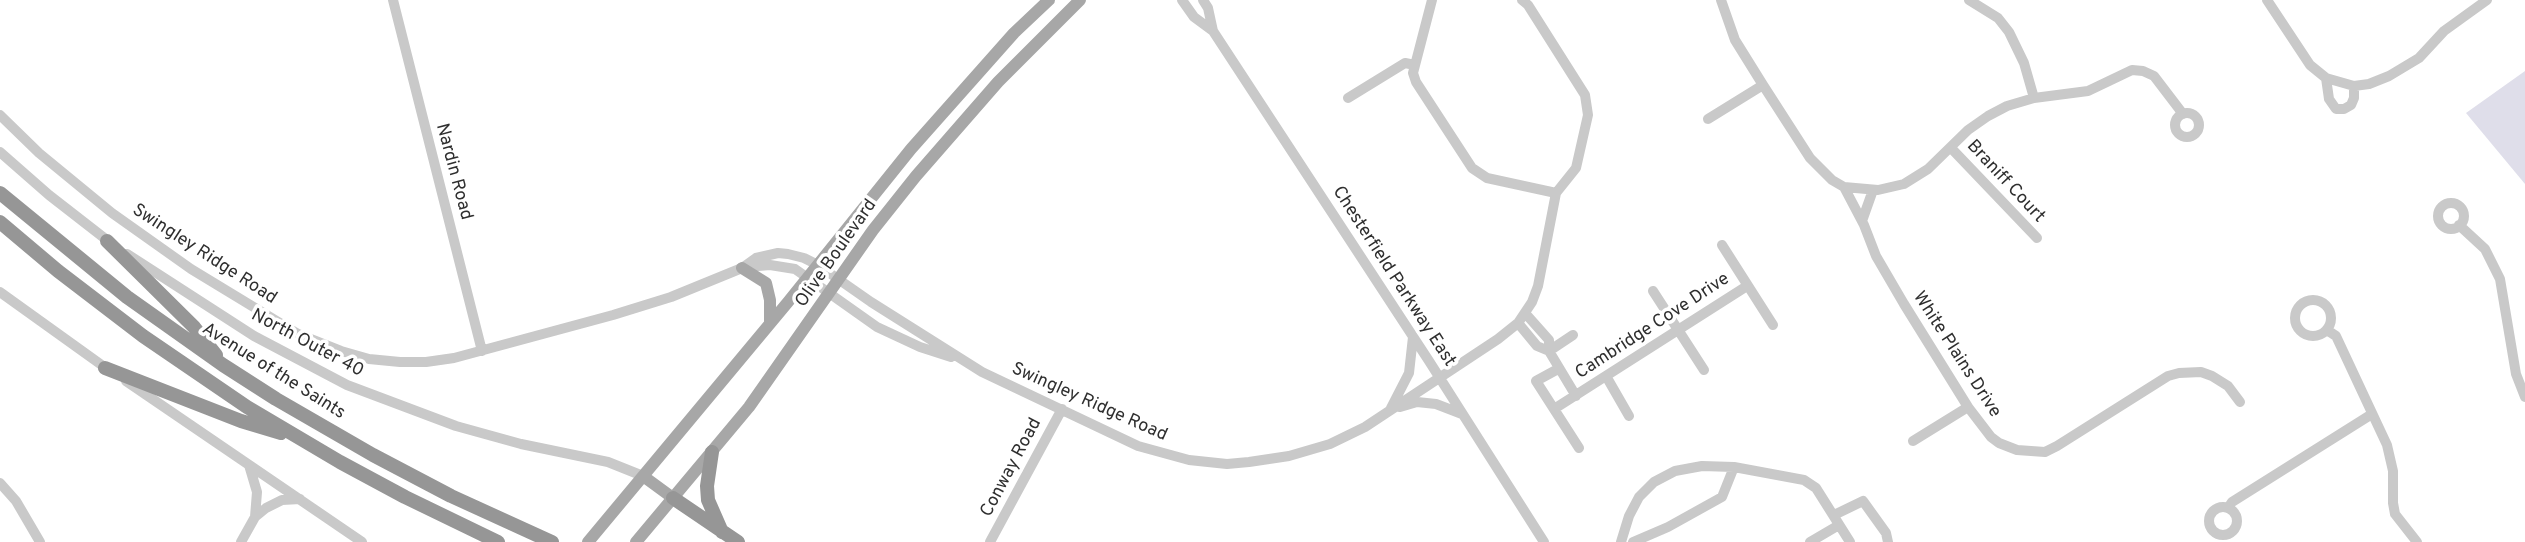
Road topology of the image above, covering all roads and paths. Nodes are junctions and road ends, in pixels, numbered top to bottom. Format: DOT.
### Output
graph roads {
  1 [pos="393,0"];
  2 [pos="1049,0"];
  3 [pos="1080,0"];
  4 [pos="1182,0"];
  5 [pos="1203,0"];
  6 [pos="1432,0"];
  7 [pos="1522,0"];
  8 [pos="1721,0"];
  9 [pos="1969,0"];
  10 [pos="2267,0"];
  11 [pos="2487,0"];
  12 [pos="1213,30"];
  13 [pos="1415,65"];
  14 [pos="2326,78"];
  15 [pos="1763,85"];
  16 [pos="2354,86"];
  17 [pos="1348,97"];
  18 [pos="2034,98"];
  19 [pos="2183,114"];
  20 [pos="0,115"];
  21 [pos="1708,119"];
  22 [pos="1951,148"];
  23 [pos="0,152"];
  24 [pos="1844,187"];
  25 [pos="1873,190"];
  26 [pos="0,193"];
  27 [pos="1556,193"];
  28 [pos="1862,221"];
  29 [pos="0,222"];
  30 [pos="2459,225"];
  31 [pos="2036,238"];
  32 [pos="107,241"];
  33 [pos="1722,245"];
  34 [pos="818,265"];
  35 [pos="742,268"];
  36 [pos="808,278"];
  37 [pos="839,280"];
  38 [pos="1747,286"];
  39 [pos="1653,291"];
  40 [pos="0,292"];
  41 [pos="830,294"];
  42 [pos="1525,313"];
  43 [pos="770,323"];
  44 [pos="1518,323"];
  45 [pos="1773,325"];
  46 [pos="1679,330"];
  47 [pos="2327,330"];
  48 [pos="1573,335"];
  49 [pos="1413,336"];
  50 [pos="482,351"];
  51 [pos="1549,351"];
  52 [pos="961,360"];
  53 [pos="223,365"];
  54 [pos="105,368"];
  55 [pos="1558,369"];
  56 [pos="1704,370"];
  57 [pos="1606,376"];
  58 [pos="1439,377"];
  59 [pos="1576,396"];
  60 [pos="2525,397"];
  61 [pos="2240,402"];
  62 [pos="1968,407"];
  63 [pos="1062,409"];
  64 [pos="1554,409"];
  65 [pos="1390,410"];
  66 [pos="1463,414"];
  67 [pos="2372,414"];
  68 [pos="1629,416"];
  69 [pos="300,439"];
  70 [pos="1913,441"];
  71 [pos="1579,448"];
  72 [pos="712,452"];
  73 [pos="249,465"];
  74 [pos="1734,467"];
  75 [pos="643,476"];
  76 [pos="0,483"];
  77 [pos="673,498"];
  78 [pos="300,499"];
  79 [pos="2228,508"];
  80 [pos="1834,515"];
  81 [pos="255,517"];
  82 [pos="1839,525"];
  83 [pos="722,532"];
  84 [pos="549,541"];
  85 [pos="40,542"];
  86 [pos="241,542"];
  87 [pos="362,542"];
  88 [pos="498,542"];
  89 [pos="588,542"];
  90 [pos="636,542"];
  91 [pos="738,542"];
  92 [pos="990,542"];
  93 [pos="1544,542"];
  94 [pos="1621,542"];
  95 [pos="1633,542"];
  96 [pos="1810,542"];
  97 [pos="1850,542"];
  98 [pos="1888,542"];
  99 [pos="2417,542"];
  1 -- 50 [label="street, Nardin Road"];
  2 -- 34 [label="main road, Olive Boulevard"];
  3 -- 37 [label="main road, Olive Boulevard"];
  4 -- 12 [label="street, Chesterfield Parkway East"];
  5 -- 12 [label="street, Chesterfield Parkway East"];
  6 -- 13 [label="street"];
  7 -- 27 [label="street"];
  8 -- 15 [label="street, White Plains Drive"];
  9 -- 18 [label="street"];
  10 -- 14 [label="street"];
  11 -- 16 [label="street"];
  12 -- 49 [label="street, Chesterfield Parkway East"];
  13 -- 17 [label="street"];
  13 -- 27 [label="street"];
  14 -- 16 [label="street"];
  14 -- 16 [label="street"];
  15 -- 21 [label="street"];
  15 -- 24 [label="street, White Plains Drive"];
  18 -- 19 [label="street"];
  18 -- 22 [label="street"];
  20 -- 50 [label="street, Swingley Ridge Road"];
  22 -- 25 [label="street"];
  22 -- 31 [label="street, Braniff Court"];
  23 -- 32 [label="street, North Outer 40"];
  24 -- 25 [label="street"];
  24 -- 28 [label="street, White Plains Drive"];
  25 -- 28 [label="street"];
  26 -- 53 [label="highway, Avenue of the Saints"];
  27 -- 42 [label="street"];
  28 -- 62 [label="street, White Plains Drive"];
  29 -- 69 [label="highway"];
  30 -- 60 [label="street"];
  32 -- 53 [label="highway"];
  32 -- 75 [label="street, North Outer 40"];
  33 -- 38 [label="street"];
  34 -- 35 [label="street, Swingley Ridge Road"];
  34 -- 36 [label="main road, Olive Boulevard"];
  34 -- 37 [label="street, Swingley Ridge Road"];
  35 -- 36 [label="street, Swingley Ridge Road"];
  35 -- 43 [label="main road"];
  35 -- 50 [label="street, Swingley Ridge Road"];
  36 -- 41 [label="street, Swingley Ridge Road"];
  36 -- 43 [label="main road, Olive Boulevard"];
  37 -- 41 [label="main road, Olive Boulevard"];
  37 -- 52 [label="street, Swingley Ridge Road"];
  38 -- 45 [label="street"];
  38 -- 46 [label="street, Cambridge Cove Drive"];
  39 -- 46 [label="street"];
  40 -- 54 [label="street"];
  41 -- 52 [label="street, Swingley Ridge Road"];
  41 -- 72 [label="main road, Olive Boulevard"];
  42 -- 44 [label="street"];
  42 -- 51 [label="street, Cambridge Cove Drive"];
  43 -- 75 [label="main road, Olive Boulevard"];
  44 -- 51 [label="street, Cambridge Cove Drive"];
  44 -- 58 [label="street, Swingley Ridge Road"];
  46 -- 56 [label="street"];
  46 -- 57 [label="street, Cambridge Cove Drive"];
  47 -- 67 [label="street"];
  48 -- 51 [label="street"];
  49 -- 58 [label="street, Chesterfield Parkway East"];
  49 -- 65 [label="street"];
  51 -- 55 [label="street, Cambridge Cove Drive"];
  52 -- 63 [label="street, Swingley Ridge Road"];
  53 -- 84 [label="highway, Avenue of the Saints"];
  54 -- 69 [label="highway"];
  54 -- 73 [label="street"];
  55 -- 59 [label="street, Cambridge Cove Drive"];
  55 -- 64 [label="street"];
  57 -- 59 [label="street, Cambridge Cove Drive"];
  57 -- 68 [label="street"];
  58 -- 65 [label="street, Swingley Ridge Road"];
  58 -- 66 [label="street, Chesterfield Parkway East"];
  59 -- 64 [label="street, Cambridge Cove Drive"];
  61 -- 62 [label="street, White Plains Drive"];
  62 -- 70 [label="street"];
  63 -- 65 [label="street, Swingley Ridge Road"];
  63 -- 92 [label="street, Conway Road"];
  64 -- 71 [label="street"];
  65 -- 66 [label="street"];
  66 -- 93 [label="street, Chesterfield Parkway East"];
  67 -- 79 [label="street"];
  67 -- 99 [label="street"];
  69 -- 88 [label="highway"];
  72 -- 77 [label="main road, Olive Boulevard"];
  72 -- 83 [label="highway"];
  73 -- 78 [label="street"];
  73 -- 81 [label="street"];
  74 -- 80 [label="street"];
  74 -- 94 [label="street"];
  74 -- 95 [label="street"];
  75 -- 77 [label="main road"];
  75 -- 89 [label="main road, Olive Boulevard"];
  76 -- 85 [label="street"];
  77 -- 83 [label="highway"];
  77 -- 90 [label="main road, Olive Boulevard"];
  78 -- 81 [label="street"];
  78 -- 87 [label="street"];
  80 -- 82 [label="street"];
  80 -- 98 [label="street"];
  81 -- 86 [label="street"];
  82 -- 96 [label="street"];
  82 -- 97 [label="street"];
  83 -- 91 [label="highway"];
}
